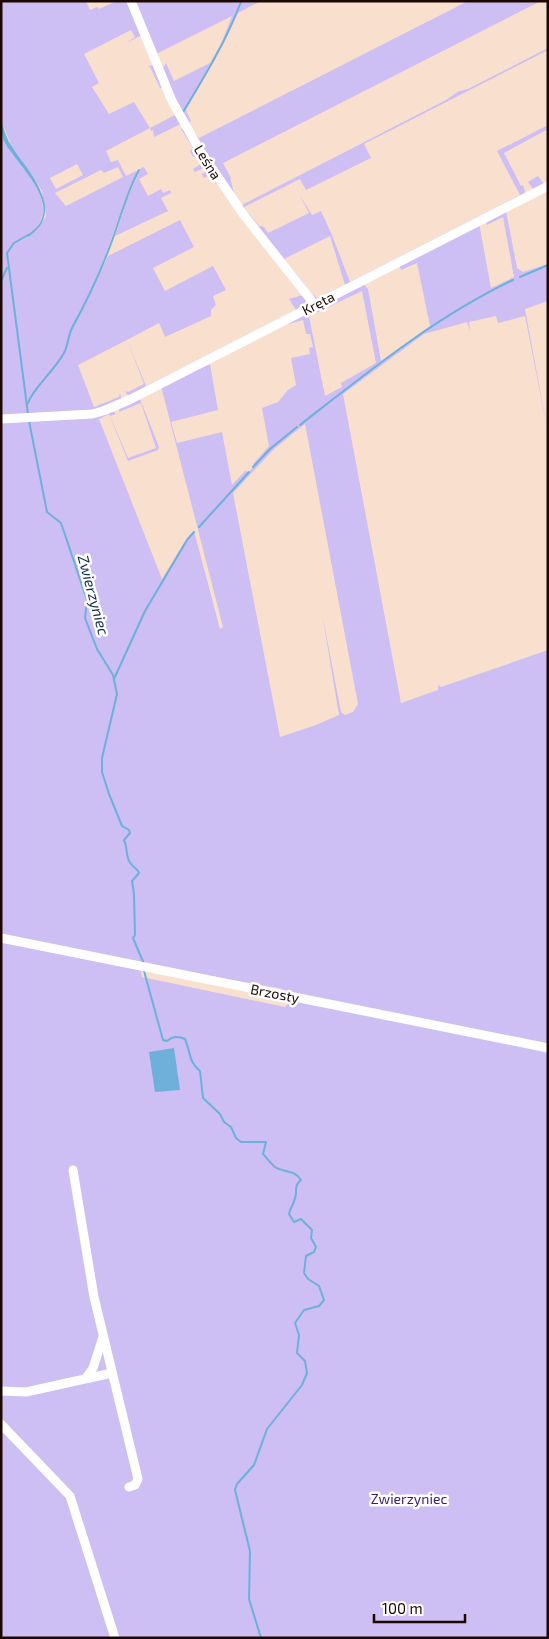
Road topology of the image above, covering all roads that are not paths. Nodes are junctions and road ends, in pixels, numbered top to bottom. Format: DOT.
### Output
graph roads {
  1 [pos="131,1"];
  2 [pos="548,186"];
  3 [pos="315,305"];
  4 [pos="1,418"];
  5 [pos="1,938"];
  6 [pos="548,1048"];
  7 [pos="73,1170"];
  8 [pos="103,1336"];
  9 [pos="112,1373"];
  10 [pos="86,1378"];
  11 [pos="1,1391"];
  12 [pos="1,1424"];
  13 [pos="129,1487"];
  14 [pos="115,1638"];
  1 -- 3 [label="street, Leśna"];
  2 -- 3 [label="street, Kręta"];
  3 -- 4 [label="street, Kręta"];
  5 -- 6 [label="street, Brzosty"];
  7 -- 8 [label="street"];
  8 -- 9 [label="street"];
  8 -- 10 [label="street"];
  9 -- 10 [label="street"];
  9 -- 13 [label="street"];
  10 -- 11 [label="street"];
  12 -- 14 [label="street"];
}
